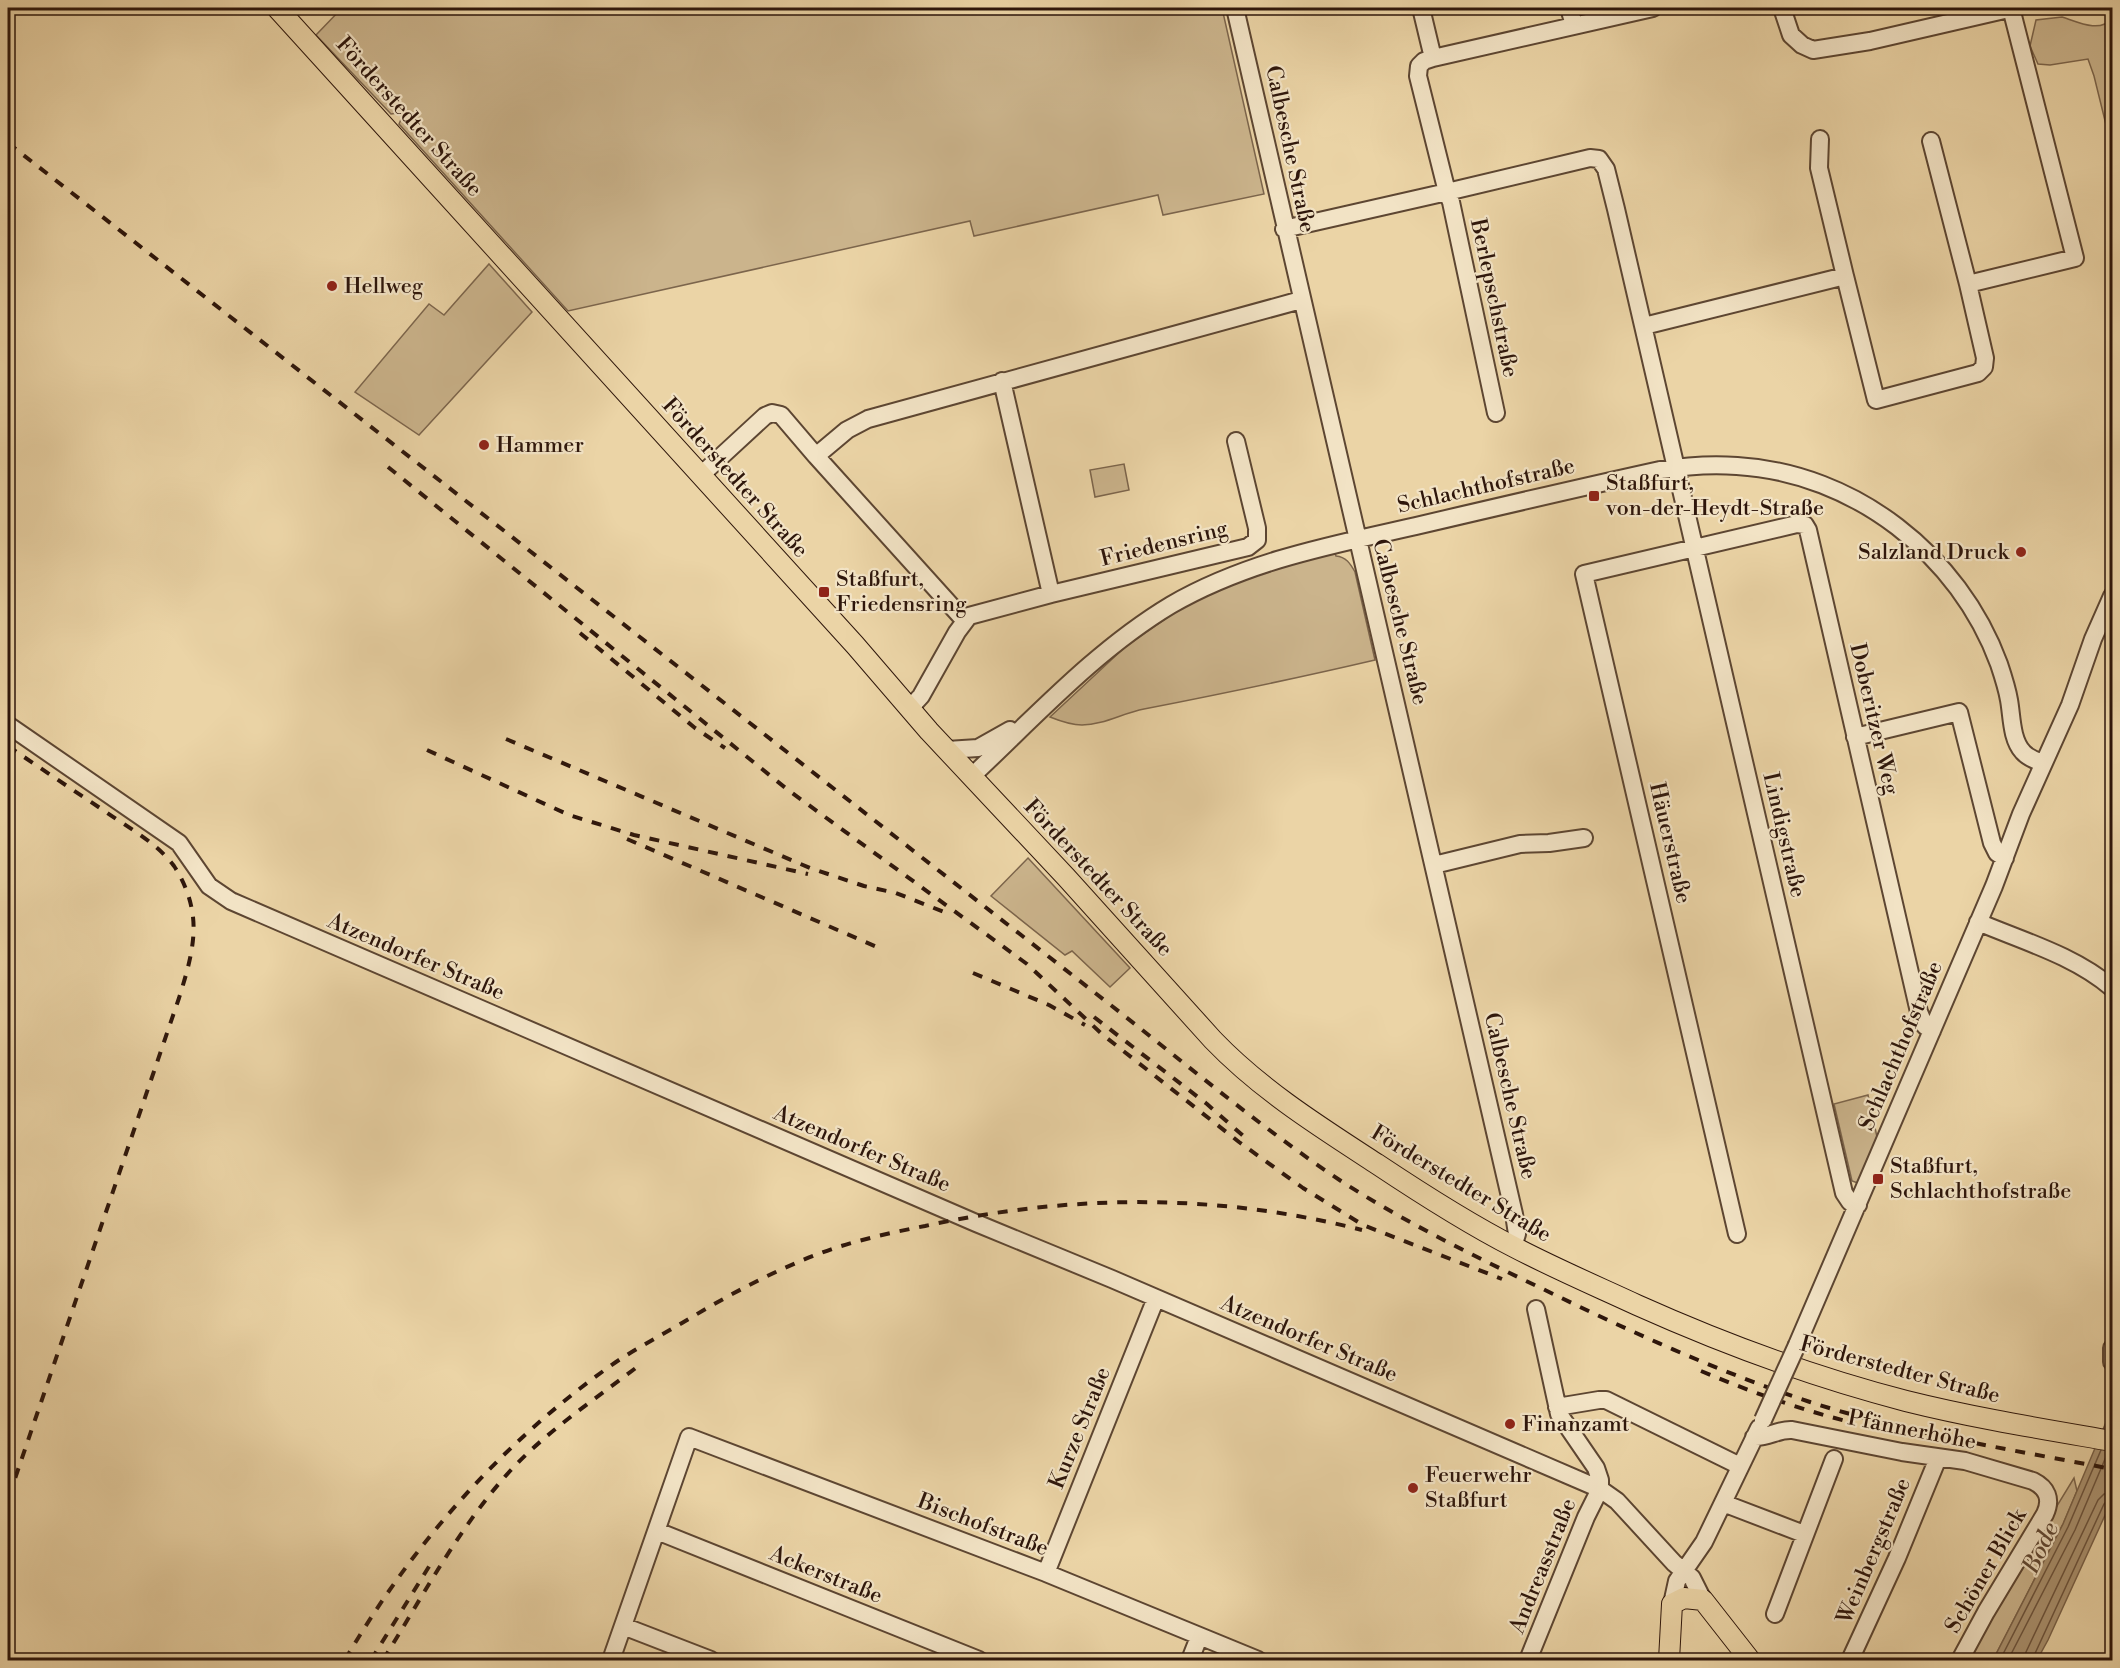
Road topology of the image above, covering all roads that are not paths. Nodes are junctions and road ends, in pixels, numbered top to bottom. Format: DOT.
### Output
graph roads {
  1 [pos="277,8"];
  2 [pos="1235,8"];
  3 [pos="1421,8"];
  4 [pos="1569,8"];
  5 [pos="1653,8"];
  6 [pos="1782,8"];
  7 [pos="2012,8"];
  8 [pos="1574,25"];
  9 [pos="1432,58"];
  10 [pos="1820,139"];
  11 [pos="1931,141"];
  12 [pos="1599,159"];
  13 [pos="1447,192"];
  14 [pos="1284,228"];
  15 [pos="1845,276"];
  16 [pos="1968,284"];
  17 [pos="1301,300"];
  18 [pos="1644,326"];
  19 [pos="1002,381"];
  20 [pos="1496,413"];
  21 [pos="1236,441"];
  22 [pos="816,456"];
  23 [pos="1676,467"];
  24 [pos="701,475"];
  25 [pos="1357,540"];
  26 [pos="1694,547"];
  27 [pos="1051,594"];
  28 [pos="2112,596"];
  29 [pos="964,620"];
  30 [pos="910,708"];
  31 [pos="8,725"];
  32 [pos="1020,730"];
  33 [pos="1855,737"];
  34 [pos="947,750"];
  35 [pos="2042,764"];
  36 [pos="972,776"];
  37 [pos="1584,838"];
  38 [pos="2005,858"];
  39 [pos="1434,865"];
  40 [pos="1978,922"];
  41 [pos="2112,988"];
  42 [pos="1932,1031"];
  43 [pos="1858,1205"];
  44 [pos="1737,1234"];
  45 [pos="1513,1247"];
  46 [pos="1156,1298"];
  47 [pos="1536,1309"];
  48 [pos="1557,1407"];
  49 [pos="1754,1437"];
  50 [pos="2112,1441"];
  51 [pos="1938,1458"];
  52 [pos="1834,1459"];
  53 [pos="1740,1466"];
  54 [pos="1600,1489"];
  55 [pos="1723,1503"];
  56 [pos="2048,1504"];
  57 [pos="657,1531"];
  58 [pos="1804,1534"];
  59 [pos="1684,1571"];
  60 [pos="1046,1574"];
  61 [pos="1702,1600"];
  62 [pos="1672,1604"];
  63 [pos="1775,1614"];
  64 [pos="623,1626"];
  65 [pos="1200,1637"];
  66 [pos="611,1660"];
  67 [pos="711,1660"];
  68 [pos="979,1660"];
  69 [pos="1190,1660"];
  70 [pos="1258,1660"];
  71 [pos="1528,1660"];
  72 [pos="1669,1660"];
  73 [pos="1750,1660"];
  74 [pos="1850,1660"];
  75 [pos="1960,1660"];
  1 -- 24 [label="main road, Förderstedter Straße"];
  2 -- 14 [label="street, Calbesche Straße"];
  3 -- 9 [label="street"];
  4 -- 8 [label="street"];
  5 -- 8 [label="street"];
  6 -- 7 [label="street"];
  7 -- 16 [label="street"];
  8 -- 9 [label="street"];
  9 -- 13 [label="street, Berlepschstraße"];
  10 -- 15 [label="street"];
  11 -- 16 [label="street"];
  12 -- 13 [label="street, Berlepschstraße"];
  12 -- 18 [label="street, Lindigstraße"];
  13 -- 14 [label="street, Berlepschstraße"];
  13 -- 20 [label="street, Berlepschstraße"];
  14 -- 17 [label="street, Calbesche Straße"];
  15 -- 16 [label="street"];
  15 -- 18 [label="street"];
  17 -- 19 [label="street"];
  17 -- 25 [label="street, Calbesche Straße"];
  18 -- 23 [label="street, Lindigstraße"];
  19 -- 22 [label="street"];
  19 -- 27 [label="street"];
  21 -- 27 [label="street, Friedensring"];
  22 -- 24 [label="street"];
  22 -- 29 [label="street"];
  23 -- 25 [label="street, Schlachthofstraße"];
  23 -- 26 [label="street, Lindigstraße"];
  23 -- 35 [label="street, Schlachthofstraße"];
  24 -- 30 [label="main road, Förderstedter Straße"];
  25 -- 32 [label="street, Schlachthofstraße"];
  25 -- 39 [label="street, Calbesche Straße"];
  26 -- 33 [label="street, Doberitzer Weg"];
  26 -- 43 [label="street, Lindigstraße"];
  26 -- 44 [label="street, Häuerstraße"];
  27 -- 29 [label="street, Friedensring"];
  28 -- 35 [label="street, Schlachthofstraße"];
  29 -- 30 [label="street"];
  30 -- 34 [label="main road, Förderstedter Straße"];
  31 -- 46 [label="street, Atzendorfer Straße"];
  32 -- 34 [label="street, Schlachthofstraße"];
  32 -- 36 [label="street, Schlachthofstraße"];
  33 -- 38 [label="street"];
  33 -- 42 [label="street, Doberitzer Weg"];
  34 -- 36 [label="main road, Förderstedter Straße"];
  35 -- 38 [label="street, Schlachthofstraße"];
  36 -- 45 [label="main road, Förderstedter Straße"];
  37 -- 39 [label="street"];
  38 -- 40 [label="street, Schlachthofstraße"];
  39 -- 45 [label="street, Calbesche Straße"];
  40 -- 41 [label="street"];
  40 -- 42 [label="street, Schlachthofstraße"];
  42 -- 43 [label="street, Schlachthofstraße"];
  43 -- 49 [label="street, Schlachthofstraße, bridge"];
  45 -- 50 [label="main road, Förderstedter Straße"];
  46 -- 54 [label="street, Atzendorfer Straße"];
  46 -- 60 [label="street, Kurze Straße"];
  47 -- 48 [label="street"];
  48 -- 53 [label="street"];
  48 -- 54 [label="street"];
  49 -- 51 [label="street, Pfännerhöhe"];
  49 -- 53 [label="street"];
  51 -- 56 [label="street, Pfännerhöhe"];
  51 -- 74 [label="street, Weinbergstraße"];
  52 -- 58 [label="street"];
  53 -- 55 [label="street"];
  54 -- 59 [label="street, Atzendorfer Straße"];
  54 -- 71 [label="street, Andreasstraße"];
  55 -- 58 [label="street"];
  55 -- 59 [label="street"];
  56 -- 75 [label="street, Schöner Blick"];
  57 -- 60 [label="street, Bischofstraße"];
  57 -- 64 [label="street"];
  57 -- 68 [label="street, Ackerstraße"];
  58 -- 63 [label="street"];
  59 -- 61 [label="street, Atzendorfer Straße"];
  59 -- 62 [label="street"];
  60 -- 65 [label="street, Bischofstraße"];
  61 -- 62 [label="main road"];
  61 -- 73 [label="main road"];
  62 -- 72 [label="main road"];
  64 -- 66 [label="street"];
  64 -- 67 [label="street"];
  65 -- 69 [label="street"];
  65 -- 70 [label="street, Bischofstraße"];
}
